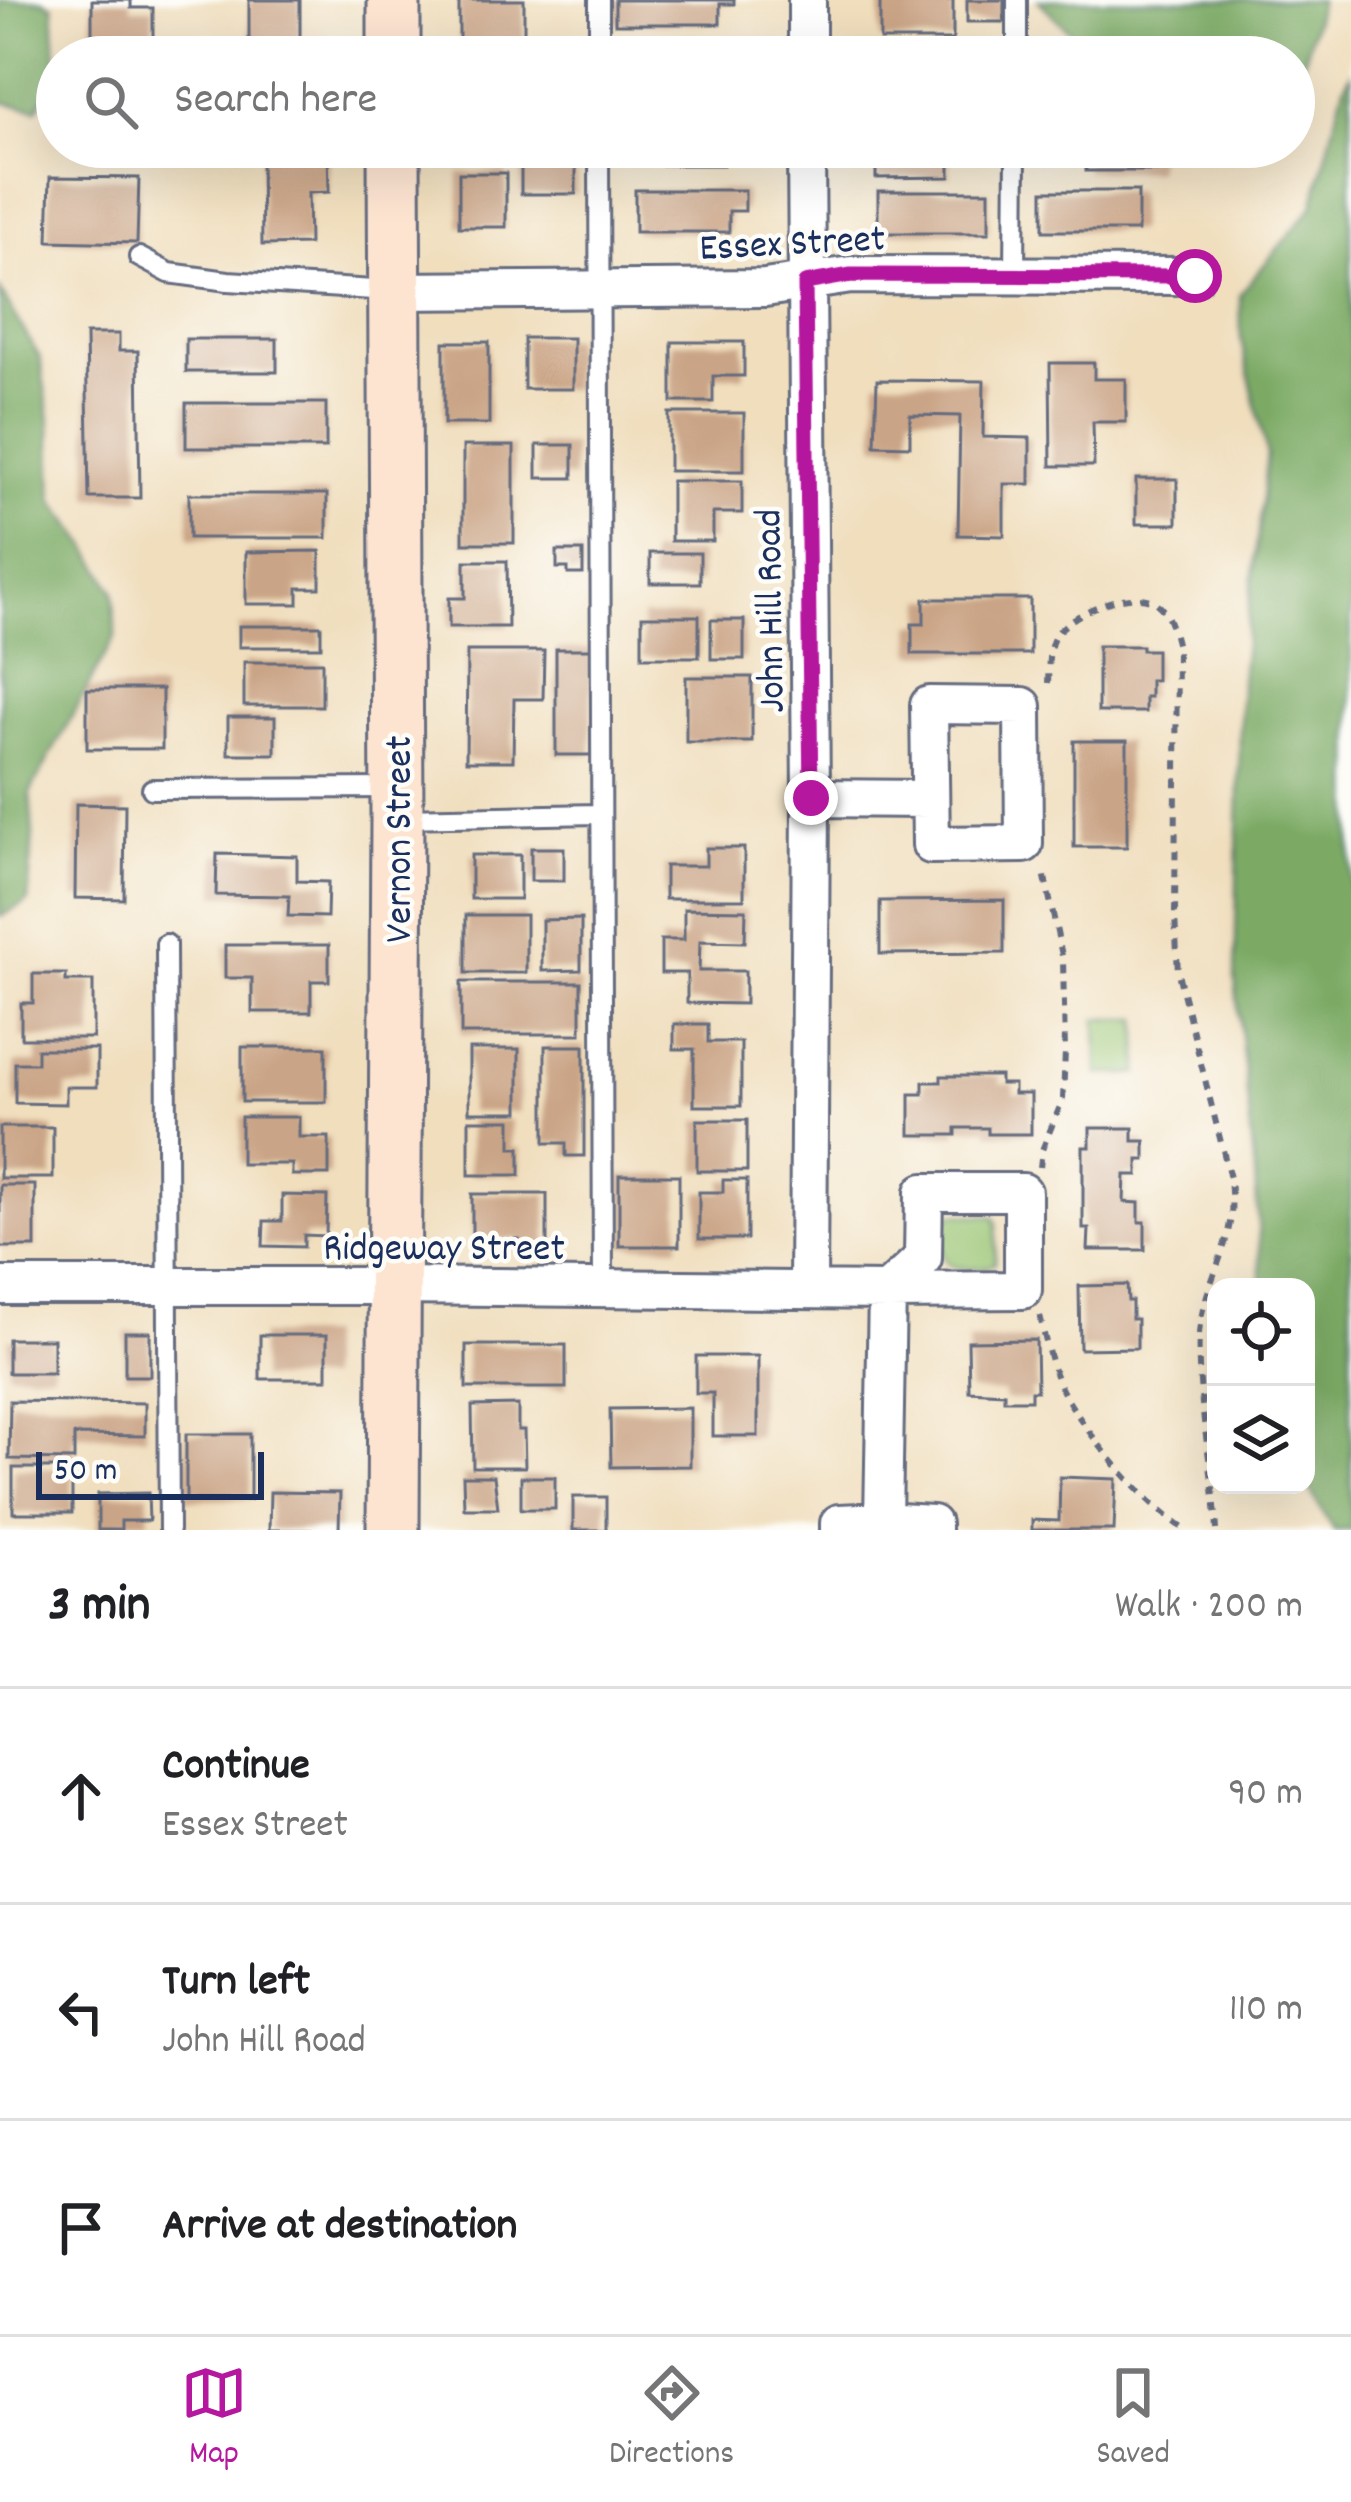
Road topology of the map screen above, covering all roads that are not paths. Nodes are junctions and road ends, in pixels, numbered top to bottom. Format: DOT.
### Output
graph roads {
  1 [pos="394,0"];
  2 [pos="599,0"];
  3 [pos="807,0"];
  4 [pos="1017,0"];
  5 [pos="394,36"];
  6 [pos="599,36"];
  7 [pos="807,36"];
  8 [pos="1017,36"];
  9 [pos="394,168"];
  10 [pos="599,168"];
  11 [pos="806,168"];
  12 [pos="1016,168"];
  13 [pos="139,257"];
  14 [pos="1195,276"];
  15 [pos="1016,277"];
  16 [pos="805,283"];
  17 [pos="394,291"];
  18 [pos="599,291"];
  19 [pos="152,789"];
  20 [pos="811,798"];
  21 [pos="930,799"];
  22 [pos="397,803"];
  23 [pos="599,814"];
  24 [pos="166,944"];
  25 [pos="0,1286"];
  26 [pos="169,1286"];
  27 [pos="392,1286"];
  28 [pos="603,1288"];
  29 [pos="808,1290"];
  30 [pos="884,1521"];
  31 [pos="169,1530"];
  32 [pos="393,1530"];
  33 [pos="839,1530"];
  34 [pos="932,1530"];
  1 -- 5 [label="street"];
  2 -- 6 [label="lane"];
  3 -- 7 [label="street"];
  4 -- 8 [label="lane"];
  9 -- 17 [label="street, Vernon Street"];
  10 -- 18 [label="lane"];
  11 -- 16 [label="street, John Hill Road"];
  12 -- 15 [label="lane"];
  13 -- 17 [label="lane"];
  14 -- 15 [label="street, Essex Street"];
  15 -- 16 [label="street, Essex Street"];
  16 -- 18 [label="street, Essex Street"];
  16 -- 20 [label="street, John Hill Road"];
  17 -- 18 [label="street, Essex Street"];
  17 -- 22 [label="street, Vernon Street"];
  18 -- 23 [label="lane"];
  19 -- 22 [label="lane"];
  20 -- 21 [label="street"];
  20 -- 29 [label="street, John Hill Road"];
  21 -- 21 [label="street"];
  22 -- 23 [label="lane"];
  22 -- 27 [label="street, Vernon Street"];
  23 -- 28 [label="lane"];
  24 -- 26 [label="lane"];
  25 -- 26 [label="street, Ridgeway Street"];
  26 -- 27 [label="street, Ridgeway Street"];
  26 -- 31 [label="lane"];
  27 -- 28 [label="street, Ridgeway Street"];
  27 -- 32 [label="street, Vernon Street"];
  28 -- 29 [label="street, Ridgeway Street"];
  29 -- 30 [label="street, Ridgeway Street"];
  30 -- 33 [label="street"];
  30 -- 34 [label="street"];
}
